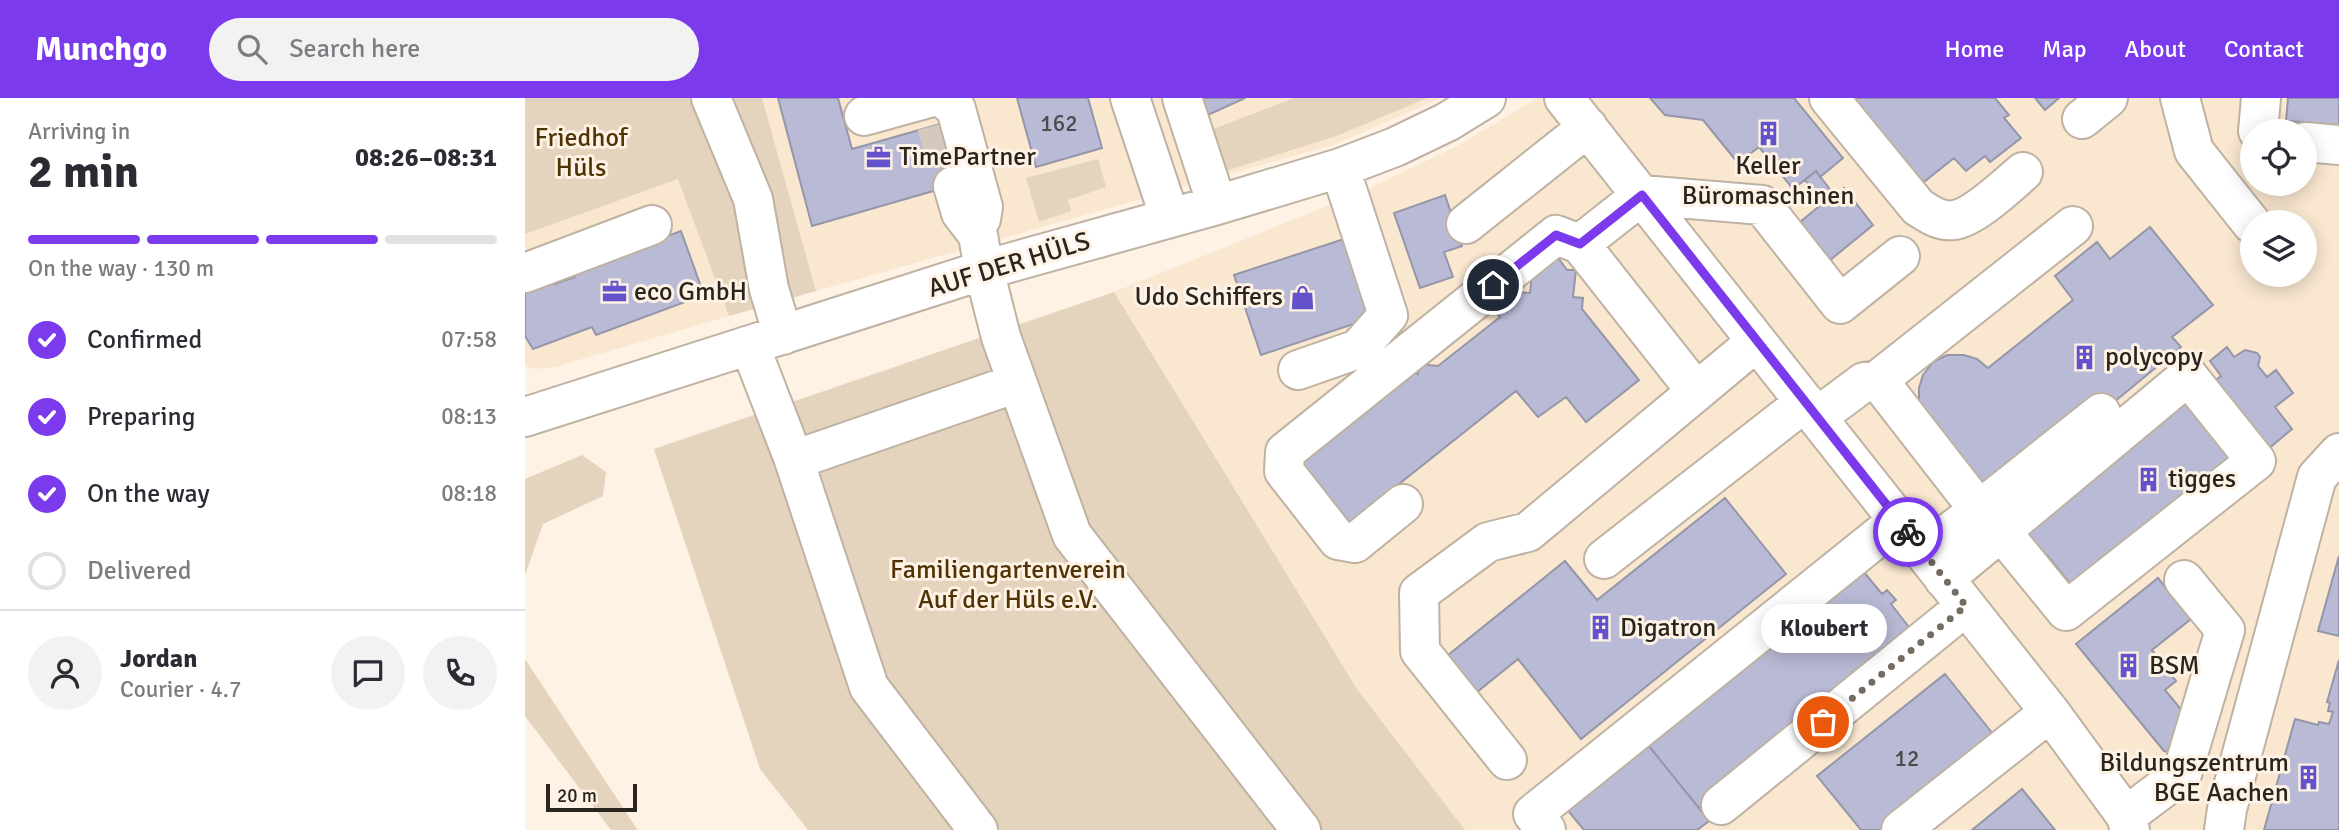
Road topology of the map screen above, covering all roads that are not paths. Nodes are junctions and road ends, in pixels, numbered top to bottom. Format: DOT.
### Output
graph roads {
  1 [pos="711,98"];
  2 [pos="1130,98"];
  3 [pos="1182,98"];
  4 [pos="1486,98"];
  5 [pos="1829,98"];
  6 [pos="2180,98"];
  7 [pos="2261,98"];
  8 [pos="937,105"];
  9 [pos="1576,112"];
  10 [pos="864,116"];
  11 [pos="2259,119"];
  12 [pos="2317,143"];
  13 [pos="2339,145"];
  14 [pos="1340,167"];
  15 [pos="2023,172"];
  16 [pos="953,186"];
  17 [pos="1642,195"];
  18 [pos="1217,205"];
  19 [pos="2241,210"];
  20 [pos="1170,218"];
  21 [pos="1467,224"];
  22 [pos="652,225"];
  23 [pos="2073,226"];
  24 [pos="1580,244"];
  25 [pos="981,253"];
  26 [pos="1900,256"];
  27 [pos="525,273"];
  28 [pos="767,341"];
  29 [pos="1756,342"];
  30 [pos="1299,370"];
  31 [pos="1878,380"];
  32 [pos="1017,383"];
  33 [pos="1696,391"];
  34 [pos="1811,410"];
  35 [pos="2101,414"];
  36 [pos="525,417"];
  37 [pos="2339,453"];
  38 [pos="794,460"];
  39 [pos="1403,504"];
  40 [pos="1899,520"];
  41 [pos="1990,520"];
  42 [pos="1604,559"];
  43 [pos="1945,579"];
  44 [pos="2184,580"];
  45 [pos="2050,712"];
  46 [pos="1507,760"];
  47 [pos="1721,805"];
  48 [pos="2128,823"];
  49 [pos="978,830"];
  50 [pos="1301,830"];
  51 [pos="1546,830"];
  52 [pos="1901,830"];
  53 [pos="2224,830"];
  1 -- 28 [label="street"];
  2 -- 20 [label="street"];
  3 -- 18 [label="street"];
  4 -- 14 [label="street, AUF DER HÜLS"];
  5 -- 15 [label="street"];
  6 -- 19 [label="street"];
  7 -- 11 [label="street"];
  8 -- 10 [label="street"];
  8 -- 25 [label="street"];
  9 -- 17 [label="street"];
  9 -- 21 [label="street"];
  12 -- 13 [label="street"];
  14 -- 18 [label="street, AUF DER HÜLS"];
  14 -- 30 [label="street"];
  16 -- 25 [label="street"];
  17 -- 24 [label="street"];
  17 -- 26 [label="street"];
  17 -- 29 [label="street"];
  18 -- 20 [label="street, AUF DER HÜLS"];
  20 -- 25 [label="street, AUF DER HÜLS"];
  22 -- 27 [label="street"];
  23 -- 31 [label="street"];
  24 -- 33 [label="street"];
  24 -- 39 [label="street"];
  25 -- 28 [label="street, AUF DER HÜLS"];
  25 -- 32 [label="street"];
  28 -- 36 [label="street, AUF DER HÜLS"];
  28 -- 38 [label="street"];
  29 -- 33 [label="street"];
  29 -- 34 [label="street"];
  31 -- 34 [label="street"];
  31 -- 41 [label="street"];
  32 -- 38 [label="street"];
  32 -- 50 [label="street"];
  33 -- 46 [label="street"];
  34 -- 40 [label="street"];
  34 -- 42 [label="street"];
  35 -- 41 [label="street"];
  37 -- 53 [label="street"];
  38 -- 49 [label="street"];
  40 -- 43 [label="street"];
  40 -- 51 [label="street"];
  41 -- 41 [label="street"];
  41 -- 43 [label="street"];
  43 -- 45 [label="street"];
  43 -- 47 [label="street"];
  44 -- 48 [label="street"];
  45 -- 48 [label="street"];
  45 -- 52 [label="street"];
}
